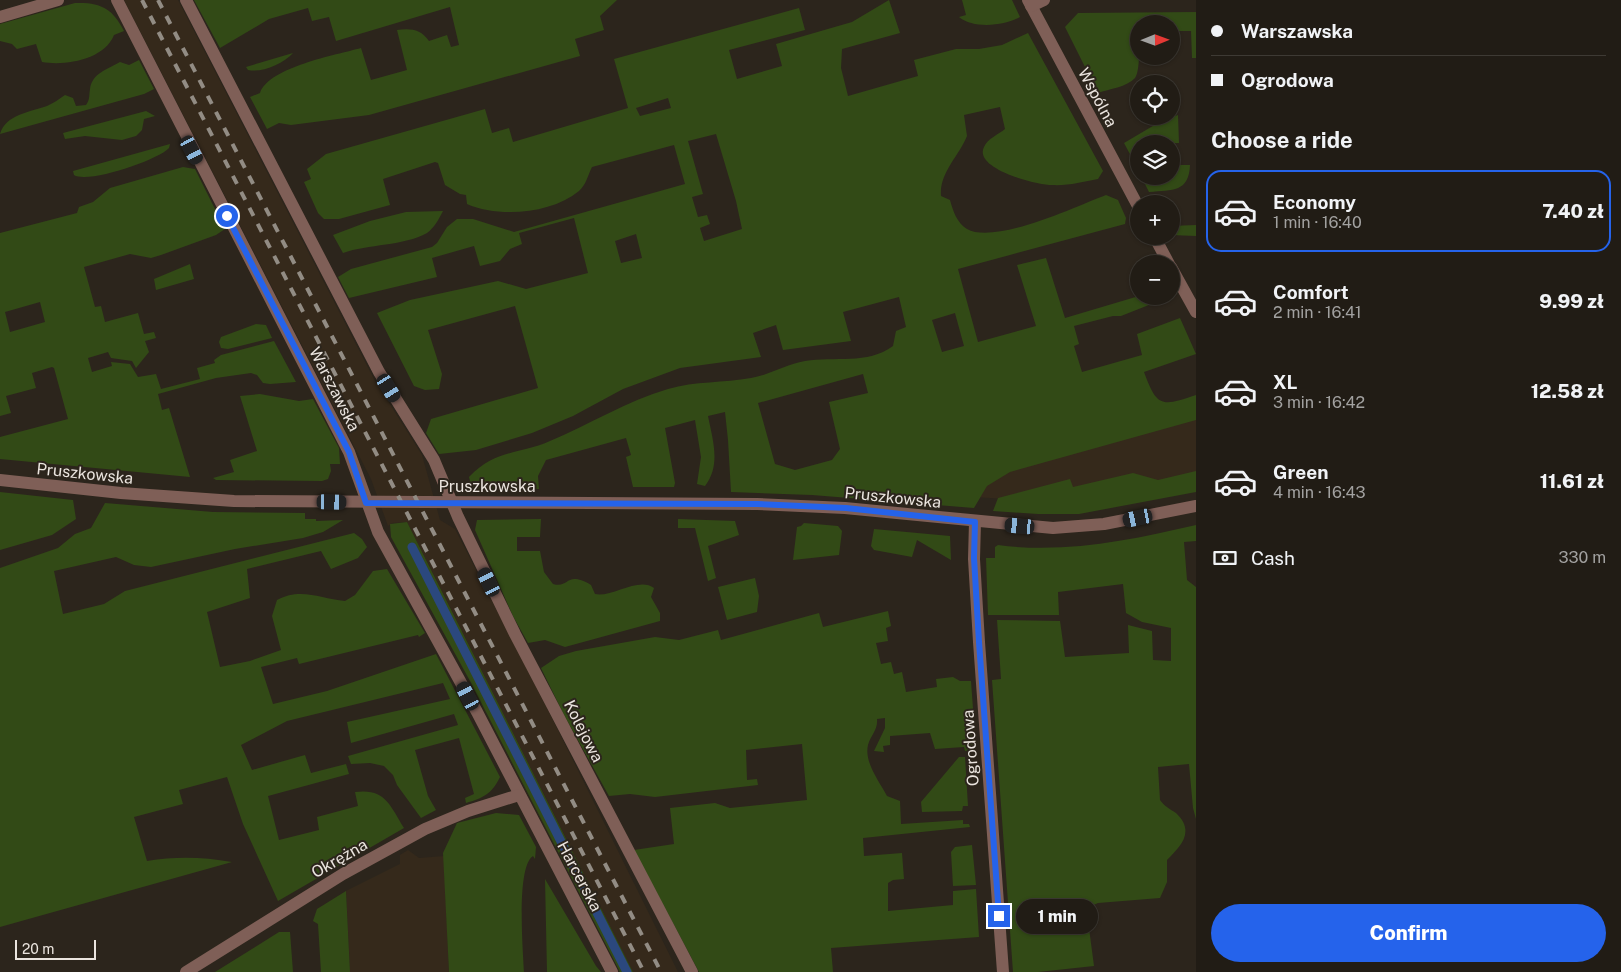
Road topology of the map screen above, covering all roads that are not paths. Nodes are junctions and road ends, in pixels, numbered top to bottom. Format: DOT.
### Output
graph roads {
  1 [pos="58,0"];
  2 [pos="117,0"];
  3 [pos="186,0"];
  4 [pos="1044,0"];
  5 [pos="1030,3"];
  6 [pos="0,17"];
  7 [pos="1132,195"];
  8 [pos="1180,283"];
  9 [pos="1196,312"];
  10 [pos="0,480"];
  11 [pos="366,503"];
  12 [pos="452,503"];
  13 [pos="1196,506"];
  14 [pos="975,522"];
  15 [pos="519,795"];
  16 [pos="186,972"];
  17 [pos="612,972"];
  18 [pos="692,972"];
  19 [pos="1003,972"];
  1 -- 6 [label="street"];
  2 -- 11 [label="street, Warszawska"];
  3 -- 12 [label="street"];
  4 -- 5 [label="street"];
  5 -- 7 [label="street, Wspólna"];
  8 -- 9 [label="street"];
  10 -- 11 [label="street, Pruszkowska"];
  11 -- 12 [label="street, Pruszkowska"];
  11 -- 15 [label="street, Warszawska"];
  12 -- 14 [label="street, Pruszkowska"];
  12 -- 18 [label="street, Kolejowa"];
  13 -- 14 [label="street, Pruszkowska"];
  14 -- 19 [label="street, Ogrodowa"];
  15 -- 16 [label="street, Okrężna"];
  15 -- 17 [label="street, Harcerska"];
}
